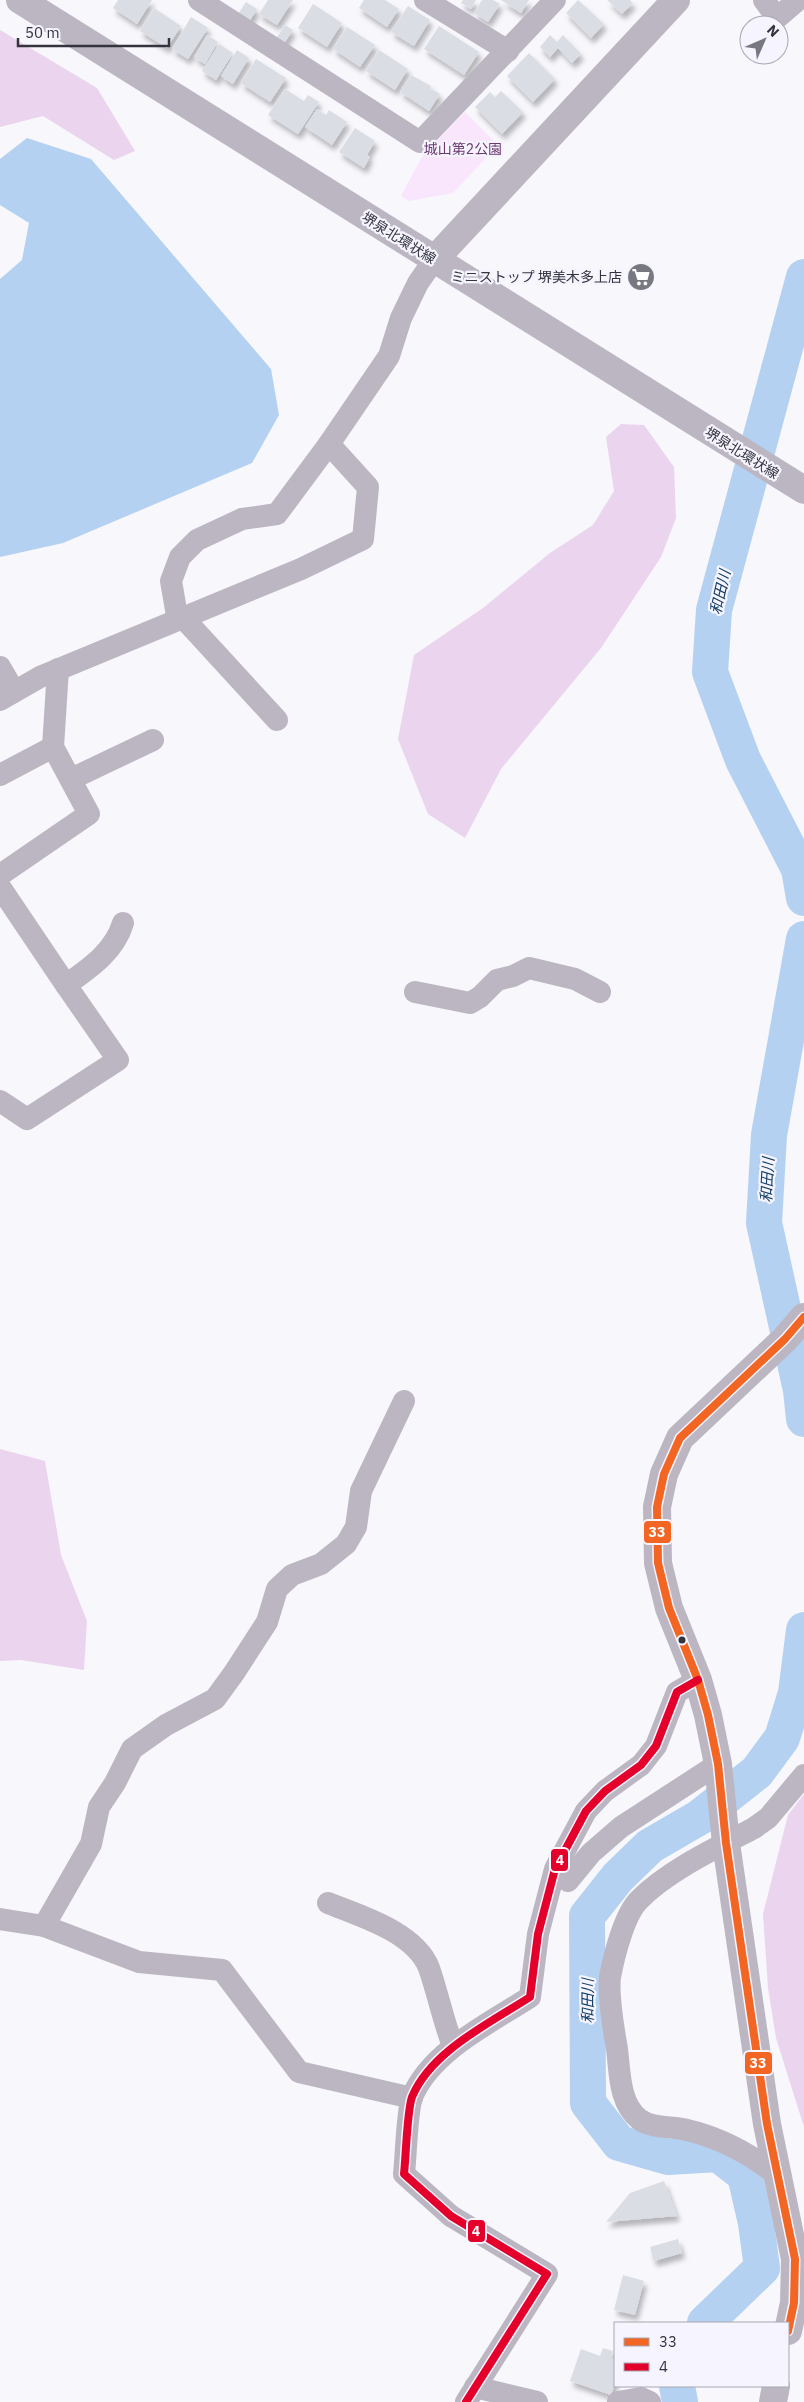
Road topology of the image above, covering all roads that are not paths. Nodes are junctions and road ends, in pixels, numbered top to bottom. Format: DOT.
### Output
graph roads {
  1 [pos="20,0"];
  2 [pos="199,0"];
  3 [pos="425,0"];
  4 [pos="555,0"];
  5 [pos="676,0"];
  6 [pos="764,0"];
  7 [pos="798,0"];
  8 [pos="508,51"];
  9 [pos="434,260"];
  10 [pos="330,444"];
  11 [pos="793,484"];
  12 [pos="182,617"];
  13 [pos="0,667"];
  14 [pos="58,669"];
  15 [pos="7,696"];
  16 [pos="277,720"];
  17 [pos="154,740"];
  18 [pos="54,747"];
  19 [pos="0,775"];
  20 [pos="71,779"];
  21 [pos="0,875"];
  22 [pos="0,887"];
  23 [pos="124,923"];
  24 [pos="66,985"];
  25 [pos="415,992"];
  26 [pos="600,992"];
  27 [pos="0,1101"];
  28 [pos="804,1318"];
  29 [pos="404,1401"];
  30 [pos="698,1680"];
  31 [pos="719,1768"];
  32 [pos="804,1775"];
  33 [pos="726,1840"];
  34 [pos="568,1882"];
  35 [pos="328,1903"];
  36 [pos="0,1920"];
  37 [pos="44,1926"];
  38 [pos="453,2046"];
  39 [pos="412,2098"];
  40 [pos="777,2175"];
  41 [pos="789,2326"];
  42 [pos="776,2387"];
  43 [pos="471,2395"];
  44 [pos="537,2402"];
  45 [pos="618,2402"];
  46 [pos="650,2402"];
  47 [pos="773,2402"];
  1 -- 9 [label="main road, 堺泉北環状線"];
  2 -- 8 [label="street"];
  3 -- 8 [label="street"];
  4 -- 8 [label="street"];
  5 -- 9 [label="street"];
  6 -- 7 [label="street"];
  9 -- 10 [label="street"];
  9 -- 11 [label="main road, 堺泉北環状線"];
  10 -- 12 [label="street"];
  10 -- 12 [label="street"];
  12 -- 14 [label="street"];
  12 -- 16 [label="street"];
  13 -- 15 [label="street"];
  14 -- 15 [label="street"];
  14 -- 18 [label="street"];
  17 -- 20 [label="street"];
  18 -- 19 [label="street"];
  18 -- 20 [label="street"];
  20 -- 21 [label="street"];
  22 -- 24 [label="street"];
  23 -- 24 [label="street"];
  24 -- 27 [label="street"];
  25 -- 26 [label="street"];
  28 -- 30 [label="main road"];
  29 -- 37 [label="street"];
  30 -- 31 [label="main road"];
  30 -- 38 [label="street"];
  31 -- 33 [label="main road"];
  31 -- 34 [label="street"];
  32 -- 33 [label="street"];
  33 -- 40 [label="main road"];
  33 -- 40 [label="street"];
  35 -- 38 [label="street"];
  36 -- 37 [label="street"];
  37 -- 39 [label="street"];
  38 -- 39 [label="street"];
  39 -- 43 [label="street"];
  40 -- 41 [label="main road"];
  42 -- 47 [label="main road"];
  43 -- 44 [label="street"];
  45 -- 46 [label="street"];
}
